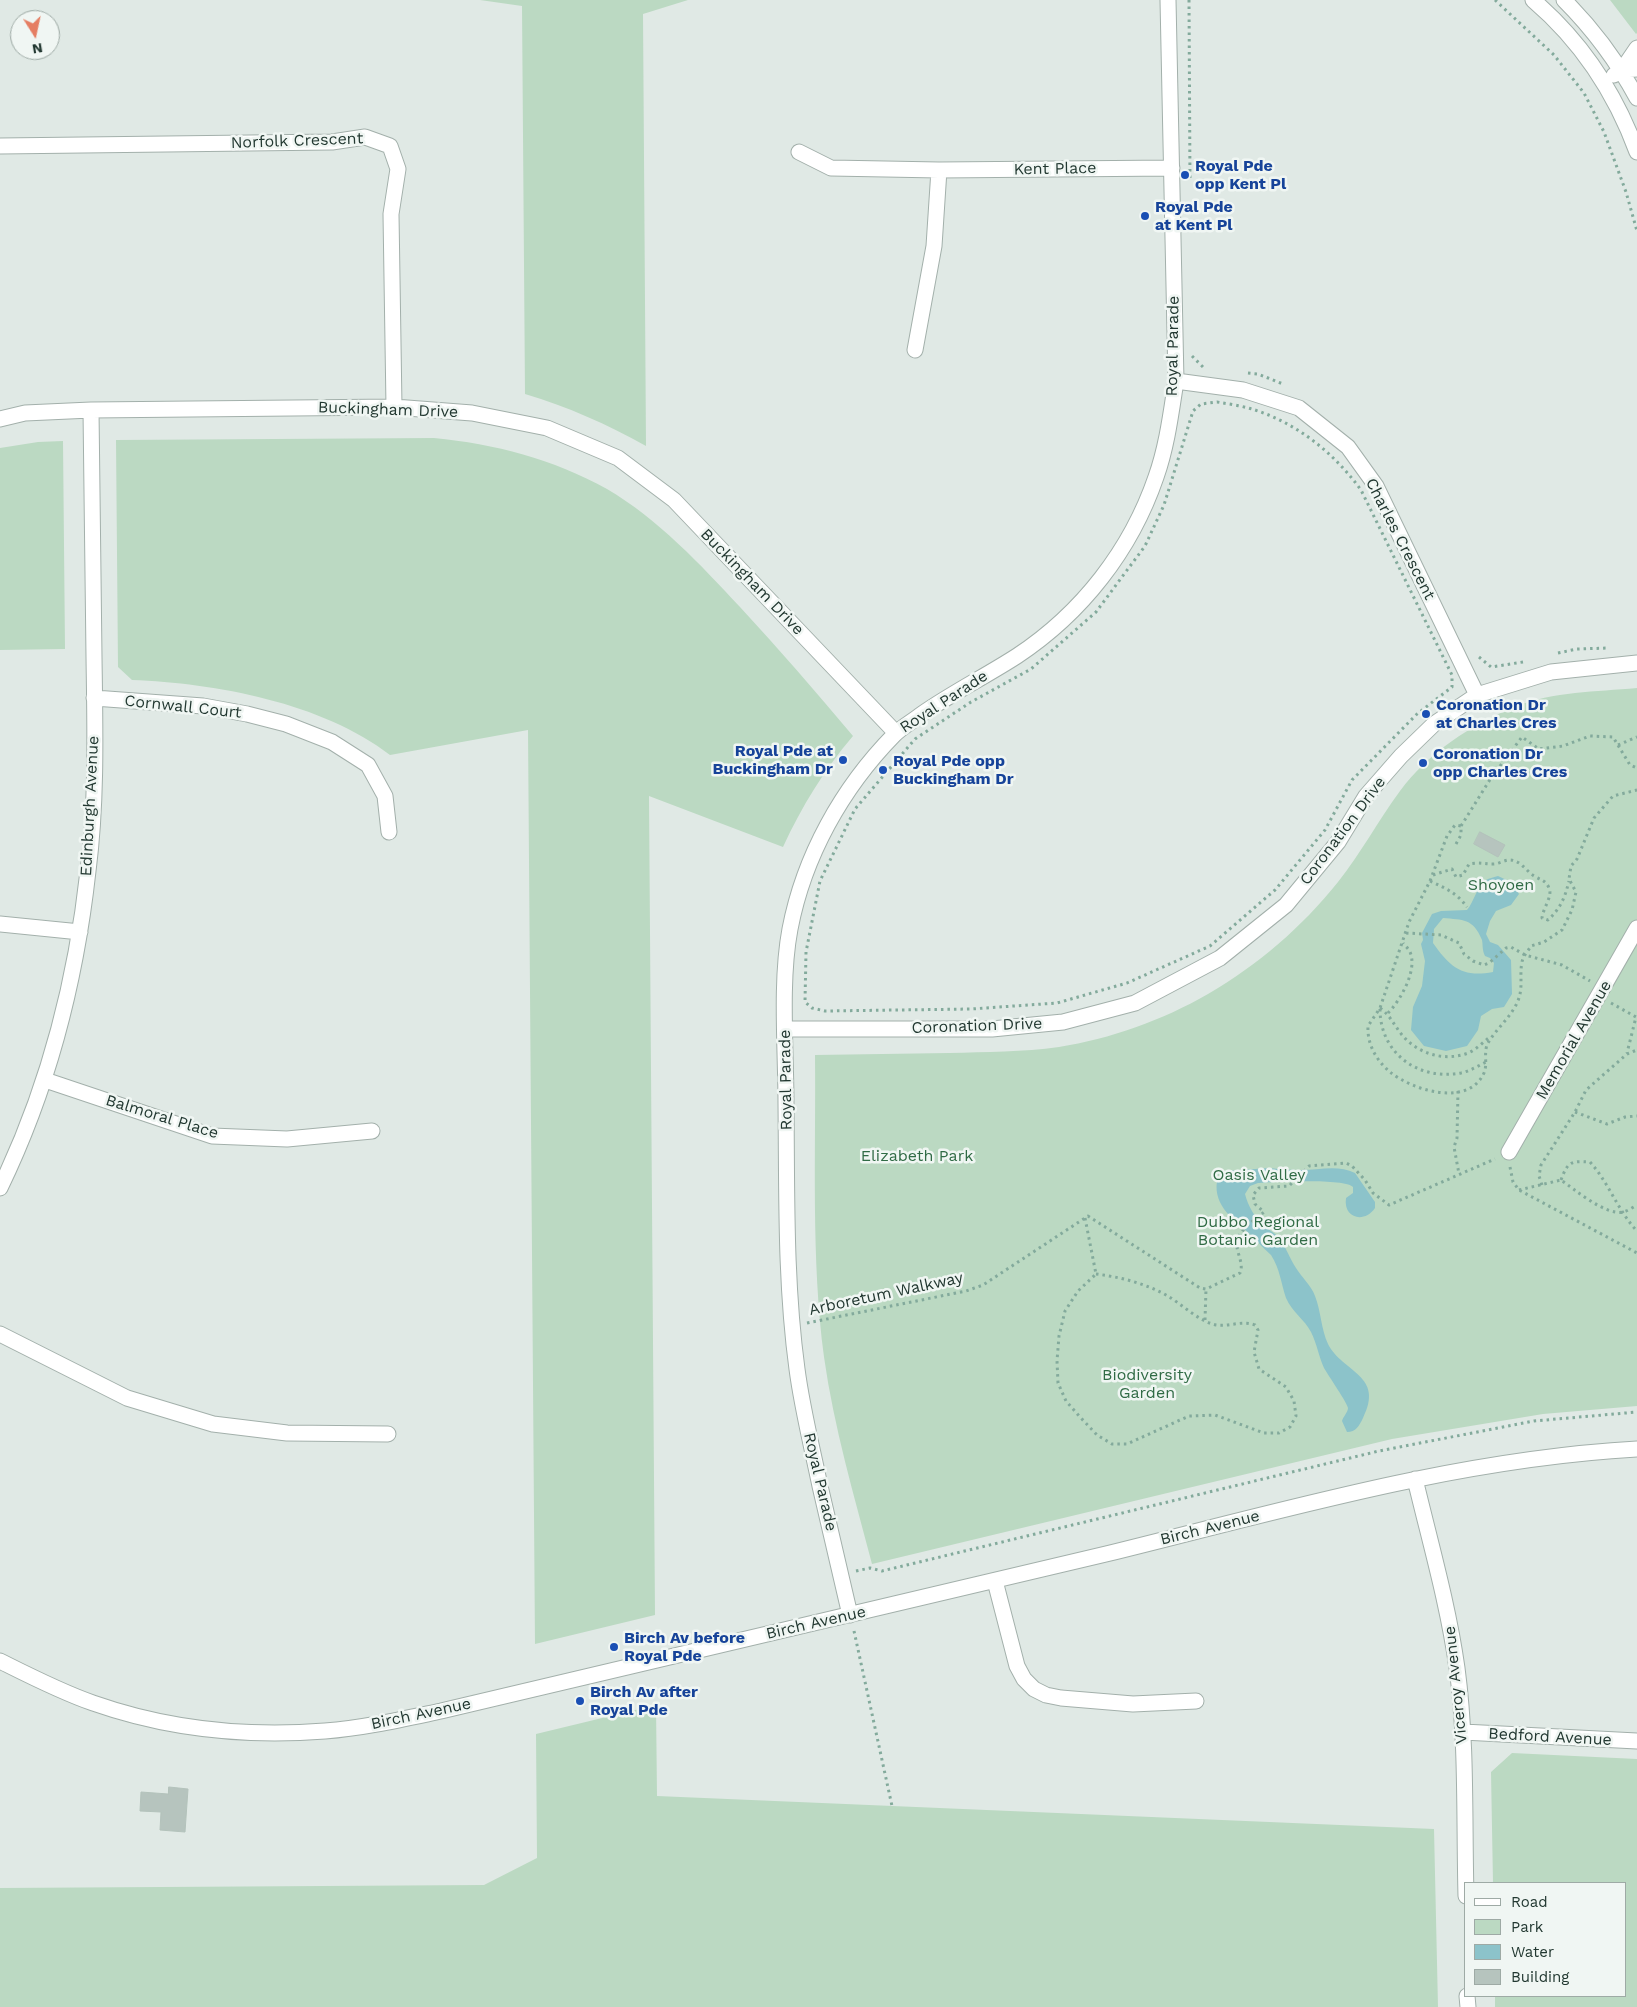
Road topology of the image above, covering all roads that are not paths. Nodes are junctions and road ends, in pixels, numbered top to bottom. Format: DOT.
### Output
graph roads {
  1 [pos="1168,0"];
  2 [pos="1533,0"];
  3 [pos="1564,0"];
  4 [pos="1637,48"];
  5 [pos="1630,70"];
  6 [pos="1604,80"];
  7 [pos="1637,98"];
  8 [pos="0,146"];
  9 [pos="799,152"];
  10 [pos="1637,152"];
  11 [pos="1172,168"];
  12 [pos="939,170"];
  13 [pos="914,350"];
  14 [pos="1176,381"];
  15 [pos="394,407"];
  16 [pos="91,410"];
  17 [pos="0,419"];
  18 [pos="1637,663"];
  19 [pos="1477,695"];
  20 [pos="94,698"];
  21 [pos="896,733"];
  22 [pos="389,832"];
  23 [pos="0,924"];
  24 [pos="1637,928"];
  25 [pos="80,932"];
  26 [pos="786,1030"];
  27 [pos="45,1080"];
  28 [pos="372,1131"];
  29 [pos="1509,1152"];
  30 [pos="0,1188"];
  31 [pos="0,1334"];
  32 [pos="388,1434"];
  33 [pos="1637,1449"];
  34 [pos="1415,1479"];
  35 [pos="996,1581"];
  36 [pos="850,1615"];
  37 [pos="0,1661"];
  38 [pos="1196,1701"];
  39 [pos="1463,1732"];
  40 [pos="1637,1742"];
  41 [pos="1466,1882"];
  1 -- 11 [label="street, Royal Parade"];
  2 -- 6 [label="street"];
  3 -- 5 [label="street"];
  4 -- 5 [label="street"];
  5 -- 6 [label="street"];
  5 -- 7 [label="street"];
  6 -- 10 [label="street"];
  8 -- 15 [label="street, Norfolk Crescent"];
  9 -- 12 [label="street, Kent Place"];
  11 -- 12 [label="street, Kent Place"];
  11 -- 14 [label="street, Royal Parade"];
  12 -- 13 [label="street"];
  14 -- 19 [label="street, Charles Crescent"];
  14 -- 21 [label="street, Royal Parade"];
  15 -- 16 [label="street, Buckingham Drive"];
  15 -- 21 [label="street, Buckingham Drive"];
  16 -- 17 [label="street, Buckingham Drive"];
  16 -- 20 [label="street, Edinburgh Avenue"];
  18 -- 19 [label="street, Coronation Drive"];
  19 -- 26 [label="street, Coronation Drive"];
  20 -- 22 [label="street, Cornwall Court"];
  20 -- 25 [label="street, Edinburgh Avenue"];
  21 -- 26 [label="street, Royal Parade"];
  23 -- 25 [label="street"];
  24 -- 29 [label="street, Memorial Avenue"];
  25 -- 27 [label="street, Edinburgh Avenue"];
  26 -- 36 [label="street, Royal Parade"];
  27 -- 28 [label="street, Balmoral Place"];
  27 -- 30 [label="street, Edinburgh Avenue"];
  31 -- 32 [label="street"];
  33 -- 34 [label="street, Birch Avenue"];
  34 -- 35 [label="street, Birch Avenue"];
  34 -- 39 [label="street, Viceroy Avenue"];
  35 -- 36 [label="street, Birch Avenue"];
  35 -- 38 [label="street"];
  36 -- 37 [label="street, Birch Avenue"];
  39 -- 40 [label="street, Bedford Avenue"];
  39 -- 41 [label="street, Viceroy Avenue"];
}
